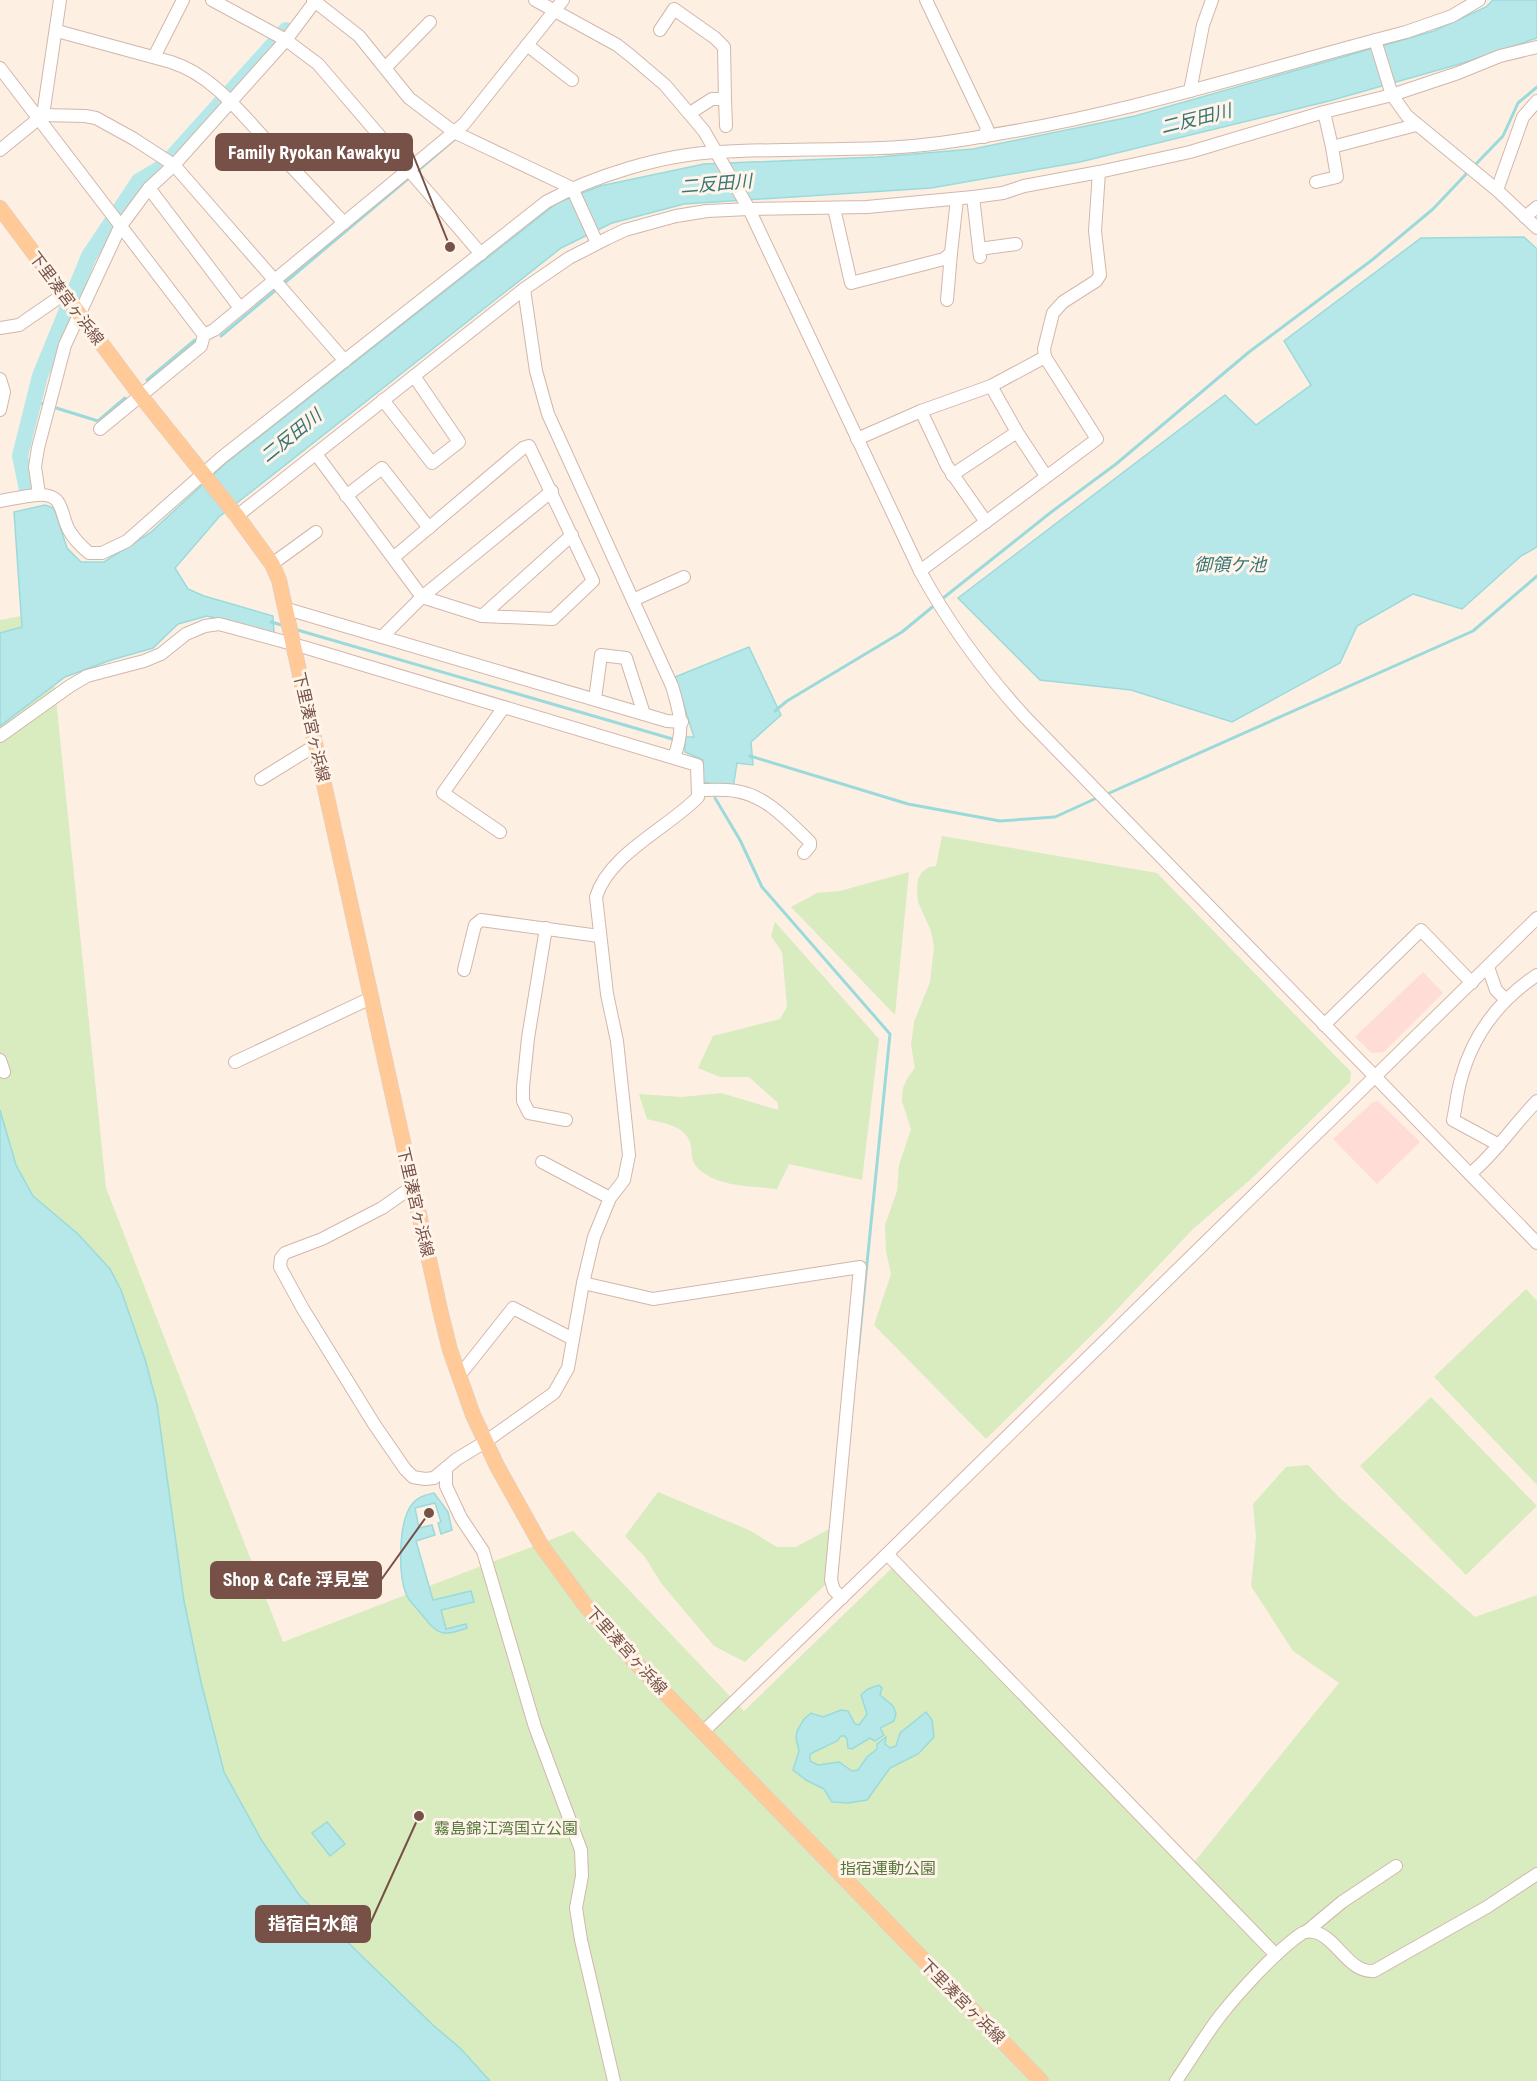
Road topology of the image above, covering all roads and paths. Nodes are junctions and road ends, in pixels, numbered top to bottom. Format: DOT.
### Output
graph roads {
  1 [pos="60,0"];
  2 [pos="183,0"];
  3 [pos="212,0"];
  4 [pos="315,0"];
  5 [pos="535,0"];
  6 [pos="562,0"];
  7 [pos="926,0"];
  8 [pos="1212,0"];
  9 [pos="1479,0"];
  10 [pos="676,4"];
  11 [pos="554,10"];
  12 [pos="430,22"];
  13 [pos="660,30"];
  14 [pos="57,31"];
  15 [pos="282,38"];
  16 [pos="1376,41"];
  17 [pos="527,45"];
  18 [pos="1537,47"];
  19 [pos="154,57"];
  20 [pos="0,68"];
  21 [pos="385,68"];
  22 [pos="572,80"];
  23 [pos="1190,91"];
  24 [pos="1391,91"];
  25 [pos="227,99"];
  26 [pos="725,99"];
  27 [pos="1537,101"];
  28 [pos="1324,112"];
  29 [pos="690,113"];
  30 [pos="42,117"];
  31 [pos="1416,125"];
  32 [pos="726,126"];
  33 [pos="458,135"];
  34 [pos="984,136"];
  35 [pos="1332,147"];
  36 [pos="0,150"];
  37 [pos="717,152"];
  38 [pos="170,162"];
  39 [pos="412,172"];
  40 [pos="1099,172"];
  41 [pos="1316,182"];
  42 [pos="149,188"];
  43 [pos="572,188"];
  44 [pos="1497,190"];
  45 [pos="973,197"];
  46 [pos="957,199"];
  47 [pos="1537,207"];
  48 [pos="0,208"];
  49 [pos="834,208"];
  50 [pos="749,209"];
  51 [pos="1525,217"];
  52 [pos="344,223"];
  53 [pos="120,227"];
  54 [pos="1537,228"];
  55 [pos="597,243"];
  56 [pos="1016,244"];
  57 [pos="951,253"];
  58 [pos="481,254"];
  59 [pos="278,284"];
  60 [pos="524,289"];
  61 [pos="65,295"];
  62 [pos="947,300"];
  63 [pos="240,308"];
  64 [pos="80,314"];
  65 [pos="0,328"];
  66 [pos="204,335"];
  67 [pos="1045,357"];
  68 [pos="345,361"];
  69 [pos="414,376"];
  70 [pos="0,379"];
  71 [pos="991,386"];
  72 [pos="140,395"];
  73 [pos="383,400"];
  74 [pos="0,410"];
  75 [pos="921,411"];
  76 [pos="100,429"];
  77 [pos="1017,432"];
  78 [pos="857,439"];
  79 [pos="316,454"];
  80 [pos="952,475"];
  81 [pos="205,476"];
  82 [pos="1046,476"];
  83 [pos="552,491"];
  84 [pos="39,494"];
  85 [pos="346,496"];
  86 [pos="0,501"];
  87 [pos="237,516"];
  88 [pos="986,522"];
  89 [pos="429,528"];
  90 [pos="316,532"];
  91 [pos="572,535"];
  92 [pos="393,558"];
  93 [pos="272,564"];
  94 [pos="920,571"];
  95 [pos="684,577"];
  96 [pos="422,597"];
  97 [pos="633,600"];
  98 [pos="287,609"];
  99 [pos="483,616"];
  100 [pos="382,637"];
  101 [pos="293,644"];
  102 [pos="595,699"];
  103 [pos="504,706"];
  104 [pos="644,714"];
  105 [pos="681,726"];
  106 [pos="0,736"];
  107 [pos="316,745"];
  108 [pos="674,756"];
  109 [pos="261,779"];
  110 [pos="698,790"];
  111 [pos="500,832"];
  112 [pos="804,853"];
  113 [pos="1537,918"];
  114 [pos="546,928"];
  115 [pos="599,936"];
  116 [pos="1488,967"];
  117 [pos="464,970"];
  118 [pos="1537,975"];
  119 [pos="1472,983"];
  120 [pos="371,998"];
  121 [pos="1505,999"];
  122 [pos="1324,1025"];
  123 [pos="0,1060"];
  124 [pos="235,1062"];
  125 [pos="4,1072"];
  126 [pos="1375,1077"];
  127 [pos="1537,1101"];
  128 [pos="566,1120"];
  129 [pos="1499,1145"];
  130 [pos="542,1162"];
  131 [pos="1470,1174"];
  132 [pos="412,1187"];
  133 [pos="610,1198"];
  134 [pos="1537,1243"];
  135 [pos="583,1283"];
  136 [pos="573,1339"];
  137 [pos="459,1376"];
  138 [pos="485,1442"];
  139 [pos="446,1468"];
  140 [pos="887,1554"];
  141 [pos="842,1598"];
  142 [pos="703,1732"];
  143 [pos="1396,1866"];
  144 [pos="1537,1874"];
  145 [pos="1306,1932"];
  146 [pos="1276,1955"];
  147 [pos="614,2081"];
  148 [pos="1041,2081"];
  149 [pos="1176,2081"];
  1 -- 14 [label="street"];
  2 -- 19 [label="street"];
  3 -- 15 [label="street"];
  4 -- 15 [label="street"];
  4 -- 21 [label="street"];
  5 -- 11 [label="street"];
  6 -- 11 [label="street"];
  7 -- 34 [label="street"];
  8 -- 23 [label="street"];
  9 -- 16 [label="street"];
  10 -- 13 [label="street"];
  10 -- 26 [label="street"];
  11 -- 17 [label="street"];
  11 -- 29 [label="street"];
  12 -- 21 [label="street"];
  14 -- 19 [label="street"];
  14 -- 30 [label="street"];
  15 -- 25 [label="street"];
  15 -- 39 [label="street"];
  16 -- 23 [label="street"];
  16 -- 24 [label="street"];
  17 -- 22 [label="street"];
  17 -- 33 [label="street"];
  18 -- 24 [label="street"];
  19 -- 25 [label="street"];
  20 -- 30 [label="street"];
  21 -- 33 [label="street"];
  23 -- 34 [label="street"];
  24 -- 28 [label="street"];
  24 -- 31 [label="street"];
  25 -- 38 [label="street"];
  25 -- 52 [label="street"];
  26 -- 29 [label="street"];
  26 -- 32 [label="street"];
  27 -- 44 [label="street"];
  28 -- 35 [label="street"];
  28 -- 40 [label="street"];
  29 -- 37 [label="street"];
  30 -- 36 [label="street"];
  30 -- 38 [label="street"];
  30 -- 53 [label="street"];
  31 -- 35 [label="street"];
  31 -- 44 [label="street"];
  33 -- 39 [label="street"];
  33 -- 43 [label="street"];
  34 -- 37 [label="street"];
  35 -- 41 [label="street"];
  37 -- 43 [label="street"];
  37 -- 50 [label="street"];
  38 -- 42 [label="street"];
  38 -- 59 [label="street"];
  39 -- 52 [label="street"];
  39 -- 58 [label="street"];
  40 -- 45 [label="street"];
  40 -- 67 [label="street"];
  42 -- 53 [label="street"];
  42 -- 63 [label="street"];
  43 -- 55 [label="street"];
  43 -- 58 [label="street"];
  44 -- 51 [label="street"];
  45 -- 46 [label="street"];
  45 -- 56 [label="street"];
  46 -- 49 [label="street"];
  46 -- 57 [label="street"];
  47 -- 51 [label="street"];
  48 -- 61 [label="main road, 下里湊宮ヶ浜線"];
  49 -- 50 [label="street"];
  49 -- 57 [label="street"];
  50 -- 55 [label="street"];
  50 -- 78 [label="street"];
  51 -- 54 [label="street"];
  52 -- 59 [label="street"];
  53 -- 64 [label="street"];
  53 -- 66 [label="street"];
  55 -- 60 [label="street"];
  57 -- 62 [label="street"];
  58 -- 68 [label="street"];
  59 -- 63 [label="street"];
  59 -- 68 [label="street"];
  60 -- 69 [label="street"];
  60 -- 97 [label="street"];
  61 -- 64 [label="main road, 下里湊宮ヶ浜線"];
  61 -- 65 [label="street"];
  63 -- 66 [label="street"];
  64 -- 72 [label="main road, 下里湊宮ヶ浜線"];
  64 -- 84 [label="street"];
  66 -- 72 [label="street"];
  67 -- 71 [label="street"];
  67 -- 82 [label="street"];
  68 -- 81 [label="street"];
  69 -- 73 [label="street"];
  69 -- 73 [label="street"];
  70 -- 74 [label="street"];
  71 -- 75 [label="street"];
  71 -- 77 [label="street"];
  72 -- 76 [label="street"];
  72 -- 81 [label="main road, 下里湊宮ヶ浜線"];
  73 -- 79 [label="street"];
  75 -- 78 [label="street"];
  75 -- 80 [label="street"];
  77 -- 80 [label="street"];
  77 -- 82 [label="street"];
  78 -- 94 [label="street"];
  79 -- 85 [label="street"];
  79 -- 87 [label="street"];
  80 -- 88 [label="street"];
  81 -- 84 [label="street"];
  81 -- 87 [label="main road, 下里湊宮ヶ浜線"];
  82 -- 88 [label="street"];
  83 -- 89 [label="street"];
  83 -- 91 [label="street"];
  83 -- 96 [label="street"];
  84 -- 86 [label="street"];
  85 -- 89 [label="street"];
  85 -- 92 [label="street"];
  87 -- 93 [label="main road, 下里湊宮ヶ浜線"];
  88 -- 94 [label="street"];
  89 -- 92 [label="street"];
  90 -- 93 [label="street"];
  91 -- 99 [label="street"];
  91 -- 99 [label="street"];
  92 -- 96 [label="street"];
  93 -- 98 [label="main road, 下里湊宮ヶ浜線"];
  94 -- 122 [label="street"];
  95 -- 97 [label="street"];
  96 -- 99 [label="street"];
  96 -- 100 [label="street"];
  97 -- 105 [label="street"];
  98 -- 100 [label="street"];
  98 -- 101 [label="main road, 下里湊宮ヶ浜線"];
  100 -- 102 [label="street"];
  101 -- 103 [label="street"];
  101 -- 106 [label="street"];
  101 -- 107 [label="main road, 下里湊宮ヶ浜線"];
  102 -- 104 [label="street"];
  102 -- 104 [label="street"];
  103 -- 108 [label="street"];
  103 -- 111 [label="street"];
  104 -- 105 [label="street"];
  105 -- 108 [label="street"];
  107 -- 109 [label="street"];
  107 -- 120 [label="main road, 下里湊宮ヶ浜線"];
  108 -- 110 [label="street"];
  110 -- 112 [label="street"];
  110 -- 115 [label="street"];
  113 -- 116 [label="street"];
  114 -- 115 [label="street"];
  114 -- 117 [label="street"];
  114 -- 128 [label="street"];
  115 -- 133 [label="street"];
  116 -- 119 [label="street"];
  116 -- 121 [label="street"];
  118 -- 121 [label="street"];
  119 -- 122 [label="street"];
  119 -- 126 [label="street"];
  120 -- 124 [label="street"];
  120 -- 132 [label="main road, 下里湊宮ヶ浜線"];
  121 -- 129 [label="street"];
  122 -- 126 [label="street"];
  123 -- 125 [label="street"];
  126 -- 131 [label="street"];
  126 -- 140 [label="street"];
  127 -- 129 [label="street"];
  129 -- 131 [label="street"];
  130 -- 133 [label="street"];
  131 -- 134 [label="street"];
  132 -- 137 [label="main road, 下里湊宮ヶ浜線"];
  132 -- 139 [label="street"];
  133 -- 135 [label="street"];
  135 -- 136 [label="street"];
  135 -- 141 [label="street"];
  136 -- 137 [label="street"];
  136 -- 138 [label="street"];
  137 -- 138 [label="main road, 下里湊宮ヶ浜線"];
  138 -- 139 [label="street"];
  138 -- 142 [label="main road, 下里湊宮ヶ浜線"];
  139 -- 147 [label="street"];
  140 -- 141 [label="street"];
  140 -- 146 [label="street"];
  141 -- 142 [label="street"];
  142 -- 148 [label="main road, 下里湊宮ヶ浜線"];
  143 -- 145 [label="street"];
  144 -- 145 [label="street"];
  145 -- 146 [label="street"];
  146 -- 149 [label="street"];
}
